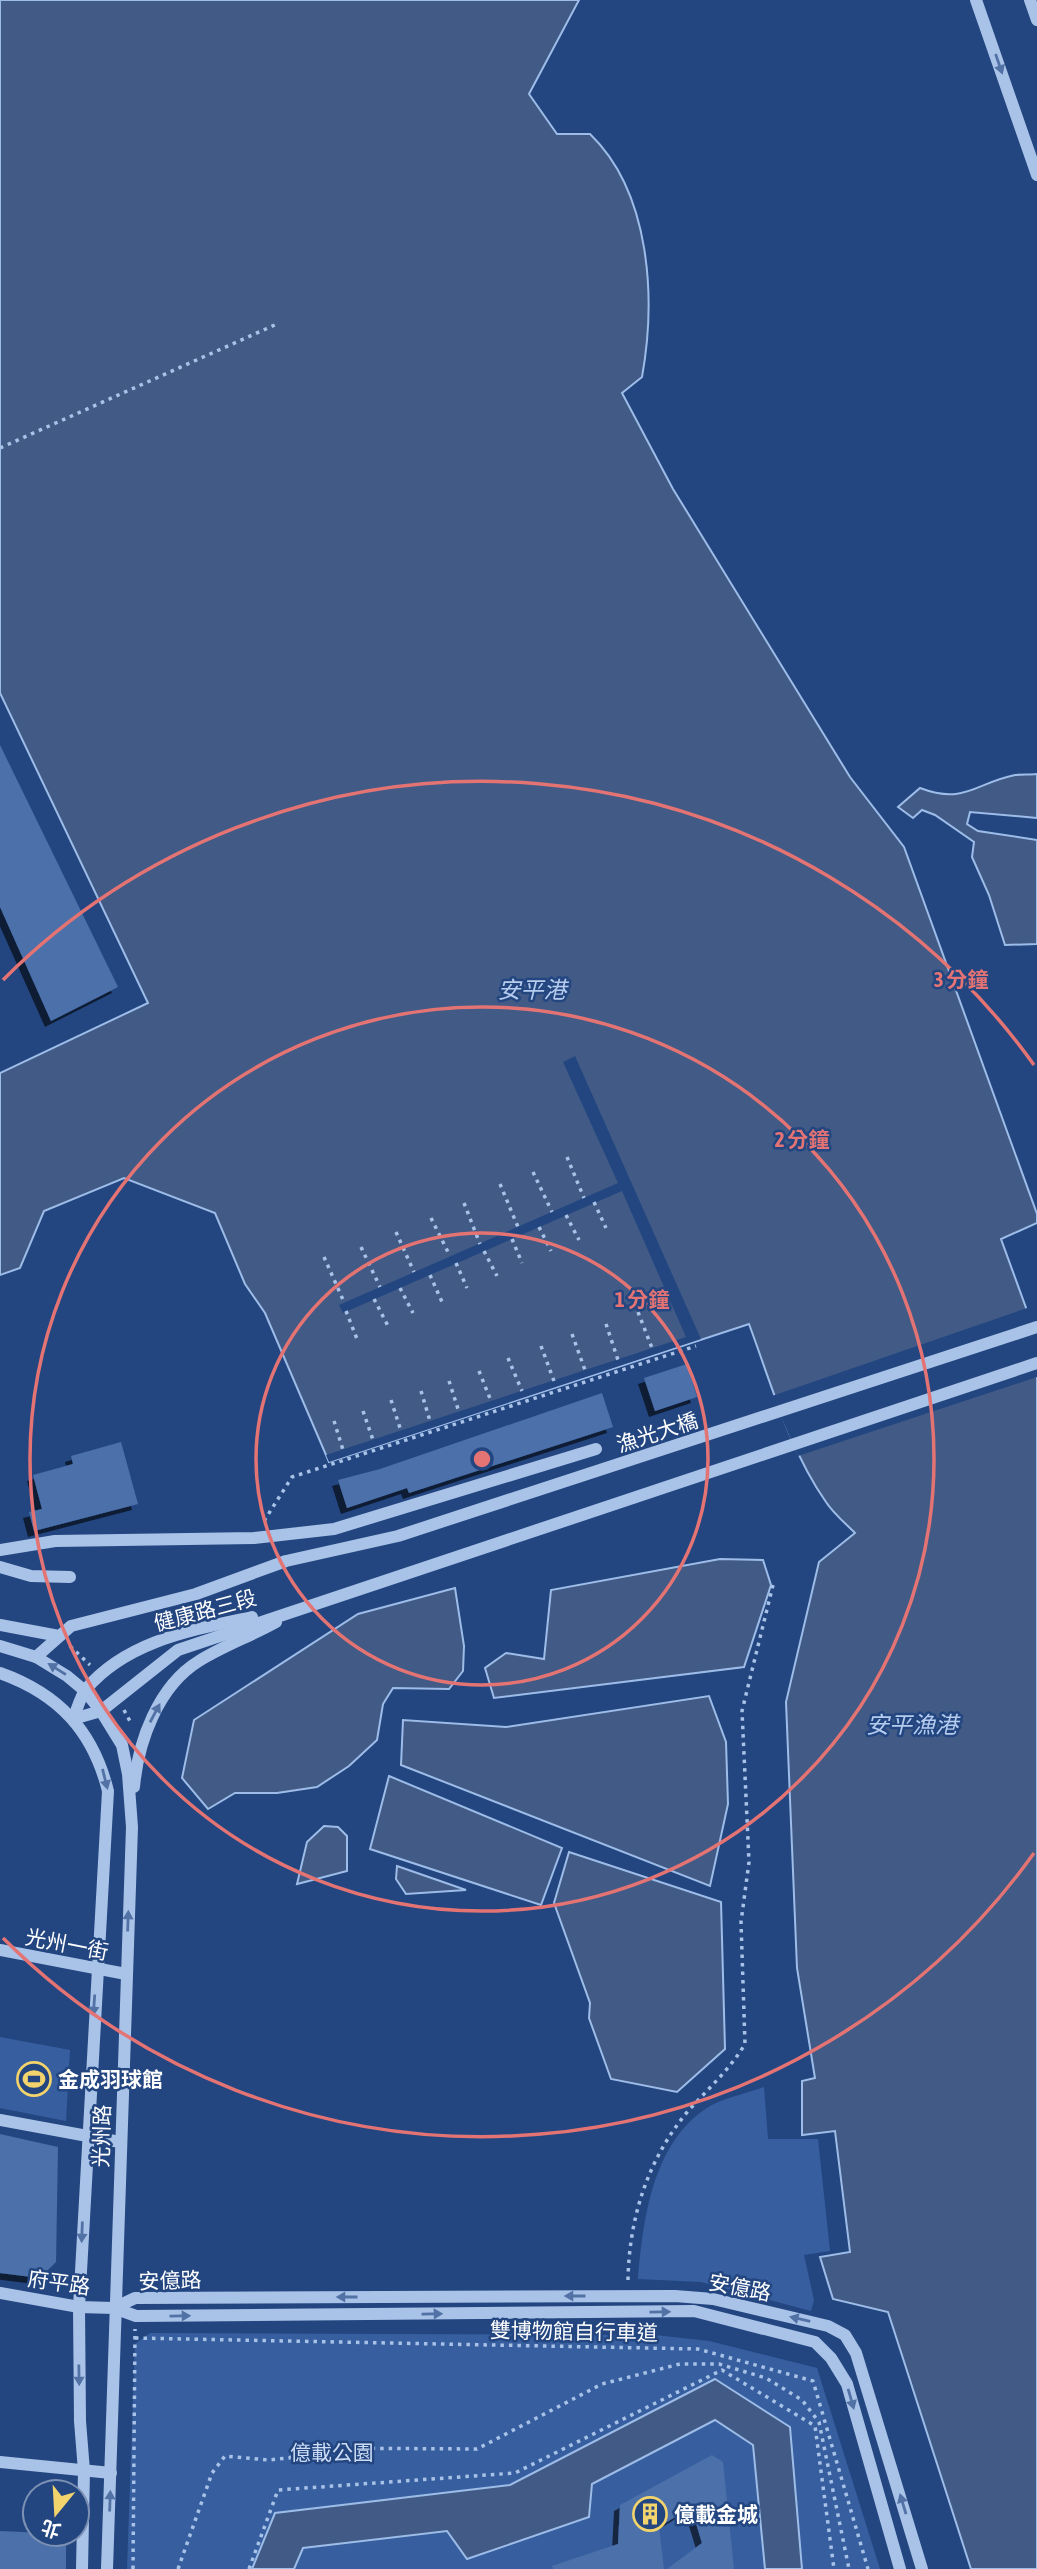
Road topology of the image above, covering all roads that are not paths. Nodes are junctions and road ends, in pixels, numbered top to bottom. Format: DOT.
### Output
graph roads {
  1 [pos="976,0"];
  2 [pos="1030,0"];
  3 [pos="1037,20"];
  4 [pos="1037,175"];
  5 [pos="1037,1327"];
  6 [pos="1037,1363"];
  7 [pos="596,1449"];
  8 [pos="0,1550"];
  9 [pos="0,1567"];
  10 [pos="70,1577"];
  11 [pos="307,1604"];
  12 [pos="0,1625"];
  13 [pos="59,1636"];
  14 [pos="0,1647"];
  15 [pos="36,1657"];
  16 [pos="0,1673"];
  17 [pos="85,1691"];
  18 [pos="102,1712"];
  19 [pos="73,1719"];
  20 [pos="132,1827"];
  21 [pos="0,1950"];
  22 [pos="96,1970"];
  23 [pos="126,1974"];
  24 [pos="0,2120"];
  25 [pos="86,2138"];
  26 [pos="120,2142"];
  27 [pos="0,2293"];
  28 [pos="79,2307"];
  29 [pos="114,2308"];
  30 [pos="0,2462"];
  31 [pos="84,2471"];
  32 [pos="111,2473"];
  33 [pos="82,2569"];
  34 [pos="107,2569"];
  35 [pos="900,2569"];
  36 [pos="922,2569"];
  1 -- 4 [label="street, one-way"];
  2 -- 3 [label="street"];
  5 -- 13 [label="street, 漁光大橋"];
  6 -- 11 [label="street, 健康路三段"];
  7 -- 8 [label="street"];
  9 -- 10 [label="street"];
  11 -- 17 [label="street, 健康路三段"];
  11 -- 18 [label="street, 健康路三段"];
  20 -- 11 [label="street, one-way"];
  12 -- 13 [label="street"];
  13 -- 15 [label="street, 漁光大橋"];
  14 -- 15 [label="street"];
  17 -- 15 [label="street, one-way"];
  16 -- 19 [label="street"];
  17 -- 18 [label="street"];
  17 -- 19 [label="street, 健康路三段"];
  18 -- 19 [label="street, 健康路三段"];
  18 -- 20 [label="street, 光州路"];
  19 -- 22 [label="street, 光州路, one-way"];
  23 -- 20 [label="street, 光州路, one-way"];
  21 -- 22 [label="street, 光州一街"];
  22 -- 23 [label="street, 光州一街"];
  22 -- 25 [label="street, 光州路, one-way"];
  23 -- 26 [label="street, 光州路"];
  24 -- 25 [label="street"];
  25 -- 26 [label="street"];
  25 -- 28 [label="street, 光州路, one-way"];
  26 -- 29 [label="street, 光州路"];
  27 -- 28 [label="street, 府平路"];
  28 -- 29 [label="street, 府平路"];
  28 -- 31 [label="street, 光州路, one-way"];
  29 -- 32 [label="street, 光州路"];
  29 -- 35 [label="street, 安億路, one-way"];
  36 -- 29 [label="street, 安億路, one-way"];
  30 -- 31 [label="street"];
  31 -- 32 [label="street"];
  31 -- 33 [label="street, 光州路"];
  34 -- 32 [label="street, 光州路, one-way"];
}
